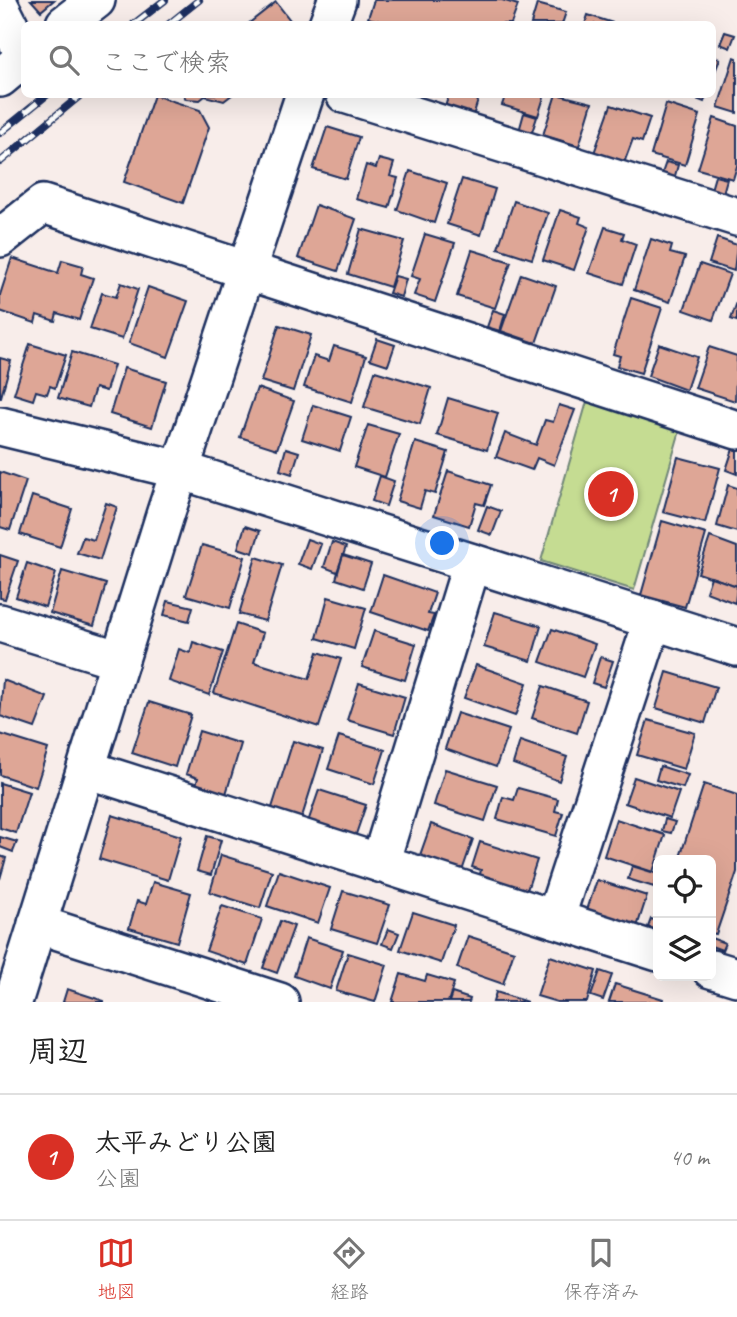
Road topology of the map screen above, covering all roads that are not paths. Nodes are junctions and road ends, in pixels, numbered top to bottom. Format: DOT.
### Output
graph roads {
  1 [pos="96,0"];
  2 [pos="337,0"];
  3 [pos="0,7"];
  4 [pos="69,21"];
  5 [pos="329,21"];
  6 [pos="21,50"];
  7 [pos="21,59"];
  8 [pos="0,78"];
  9 [pos="304,98"];
  10 [pos="358,98"];
  11 [pos="737,217"];
  12 [pos="0,238"];
  13 [pos="246,272"];
  14 [pos="0,426"];
  15 [pos="737,429"];
  16 [pos="180,470"];
  17 [pos="472,563"];
  18 [pos="653,620"];
  19 [pos="0,623"];
  20 [pos="737,647"];
  21 [pos="120,660"];
  22 [pos="86,769"];
  23 [pos="380,863"];
  24 [pos="555,919"];
  25 [pos="37,924"];
  26 [pos="653,950"];
  27 [pos="716,971"];
  28 [pos="737,977"];
  29 [pos="13,1002"];
  30 [pos="280,1002"];
  1 -- 4 [label="street"];
  2 -- 5 [label="street"];
  3 -- 6 [label="street"];
  7 -- 8 [label="street"];
  9 -- 13 [label="street"];
  10 -- 11 [label="street"];
  12 -- 13 [label="street"];
  13 -- 15 [label="street"];
  13 -- 16 [label="street"];
  14 -- 16 [label="street"];
  16 -- 17 [label="street"];
  16 -- 21 [label="street"];
  17 -- 18 [label="street"];
  17 -- 23 [label="street"];
  18 -- 20 [label="street"];
  18 -- 24 [label="street"];
  19 -- 21 [label="street"];
  21 -- 22 [label="street"];
  22 -- 23 [label="street"];
  22 -- 25 [label="street"];
  23 -- 24 [label="street"];
  24 -- 26 [label="street"];
  25 -- 29 [label="street"];
  25 -- 30 [label="street"];
  27 -- 28 [label="street"];
}
